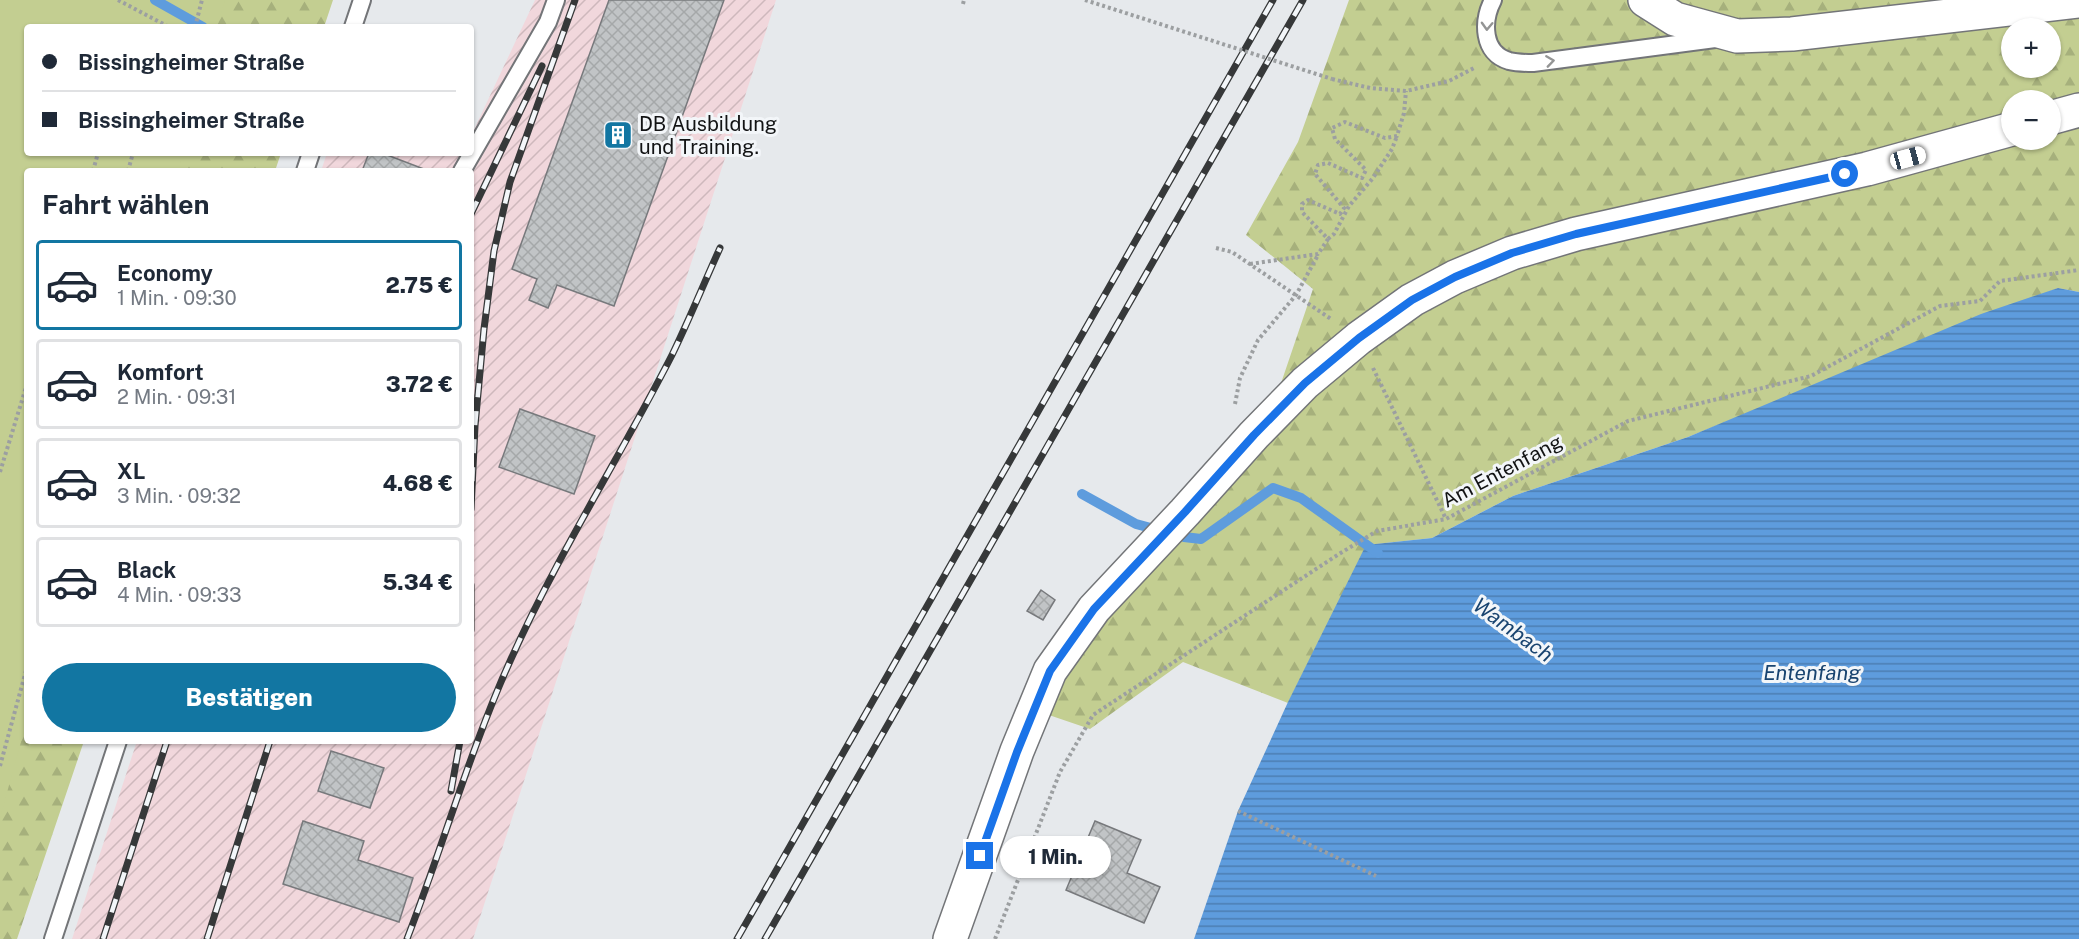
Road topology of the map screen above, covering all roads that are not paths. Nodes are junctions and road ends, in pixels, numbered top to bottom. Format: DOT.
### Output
graph roads {
  1 [pos="362,0"];
  2 [pos="556,0"];
  3 [pos="1493,0"];
  4 [pos="1645,0"];
  5 [pos="2079,2"];
  6 [pos="354,24"];
  7 [pos="1737,36"];
  8 [pos="2079,110"];
  9 [pos="2061,115"];
  10 [pos="2001,132"];
  11 [pos="474,150"];
  12 [pos="117,744"];
  13 [pos="53,939"];
  14 [pos="950,939"];
  1 -- 6 [label="lane"];
  2 -- 11 [label="lane"];
  3 -- 7 [label="lane, one-way"];
  4 -- 7 [label="street"];
  5 -- 7 [label="street"];
  8 -- 9 [label="street"];
  10 -- 14 [label="street"];
  12 -- 13 [label="lane"];
}
